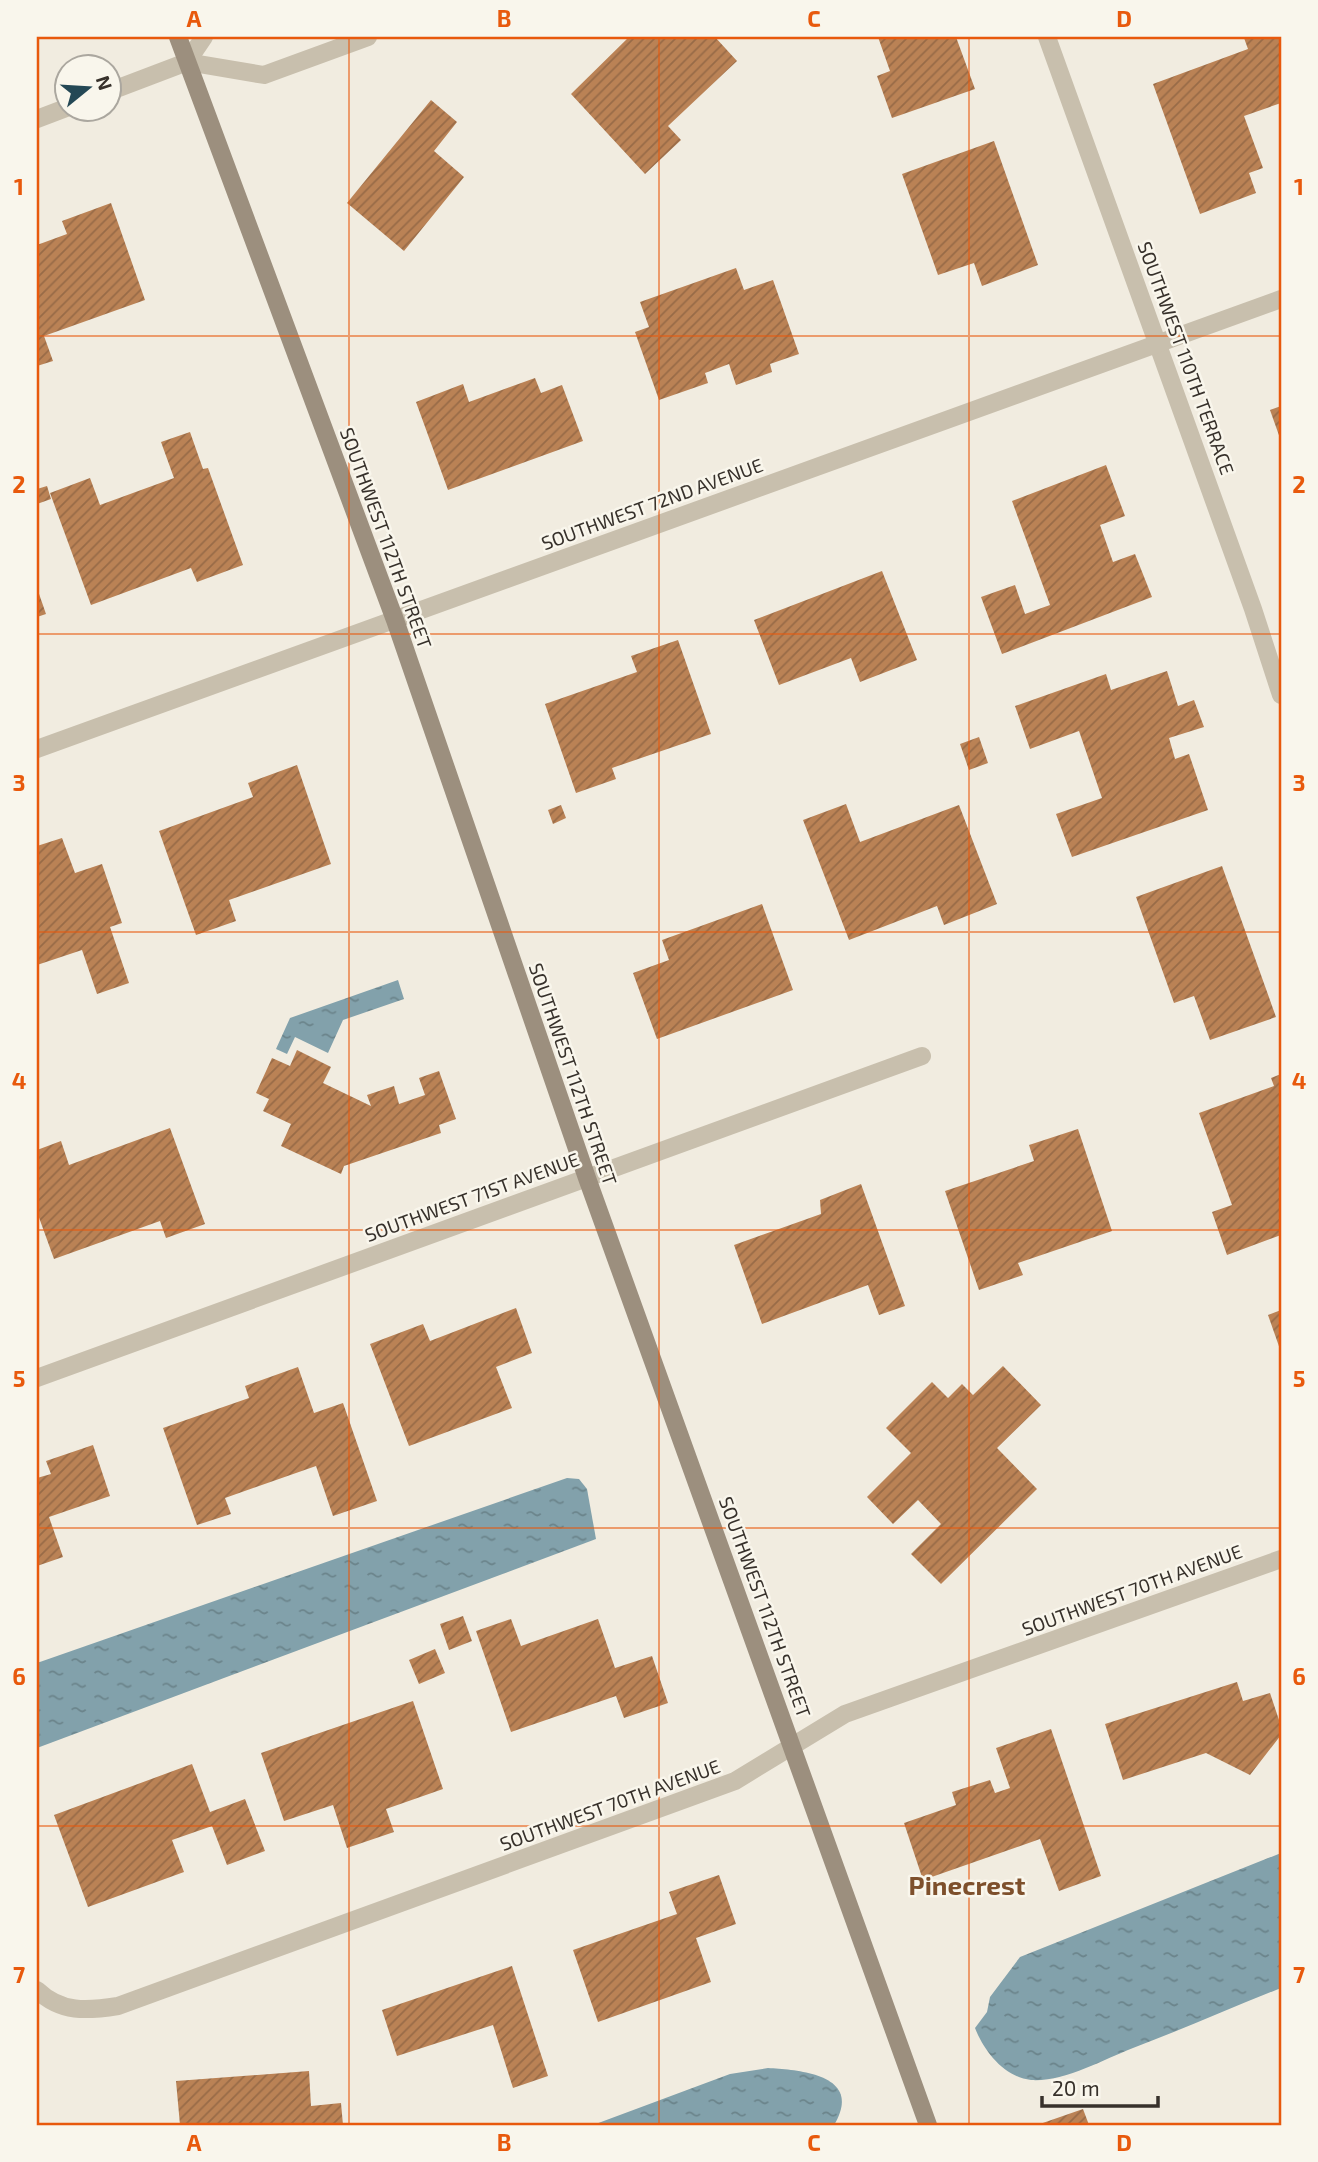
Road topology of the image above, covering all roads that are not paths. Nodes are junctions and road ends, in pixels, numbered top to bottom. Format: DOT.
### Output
graph roads {
  1 [pos="178,37"];
  2 [pos="204,37"];
  3 [pos="368,37"];
  4 [pos="1047,37"];
  5 [pos="187,62"];
  6 [pos="122,87"];
  7 [pos="1281,299"];
  8 [pos="1156,343"];
  9 [pos="395,621"];
  10 [pos="1281,695"];
  11 [pos="37,748"];
  12 [pos="922,1056"];
  13 [pos="587,1178"];
  14 [pos="37,1378"];
  15 [pos="1281,1559"];
  16 [pos="793,1745"];
  17 [pos="37,1990"];
  18 [pos="928,2125"];
  1 -- 5 [label="main road, SOUTHWEST 112TH STREET"];
  2 -- 5 [label="street"];
  3 -- 5 [label="street"];
  4 -- 8 [label="street, SOUTHWEST 110TH TERRACE"];
  5 -- 6 [label="street"];
  5 -- 9 [label="main road, SOUTHWEST 112TH STREET"];
  7 -- 8 [label="street, SOUTHWEST 72ND AVENUE"];
  8 -- 9 [label="street, SOUTHWEST 72ND AVENUE"];
  8 -- 10 [label="street, SOUTHWEST 110TH TERRACE"];
  9 -- 11 [label="street, SOUTHWEST 72ND AVENUE"];
  9 -- 13 [label="main road, SOUTHWEST 112TH STREET"];
  12 -- 13 [label="street, SOUTHWEST 71ST AVENUE"];
  13 -- 14 [label="street, SOUTHWEST 71ST AVENUE"];
  13 -- 16 [label="main road, SOUTHWEST 112TH STREET"];
  15 -- 16 [label="street, SOUTHWEST 70TH AVENUE"];
  16 -- 17 [label="street, SOUTHWEST 70TH AVENUE"];
  16 -- 18 [label="main road, SOUTHWEST 112TH STREET"];
}
